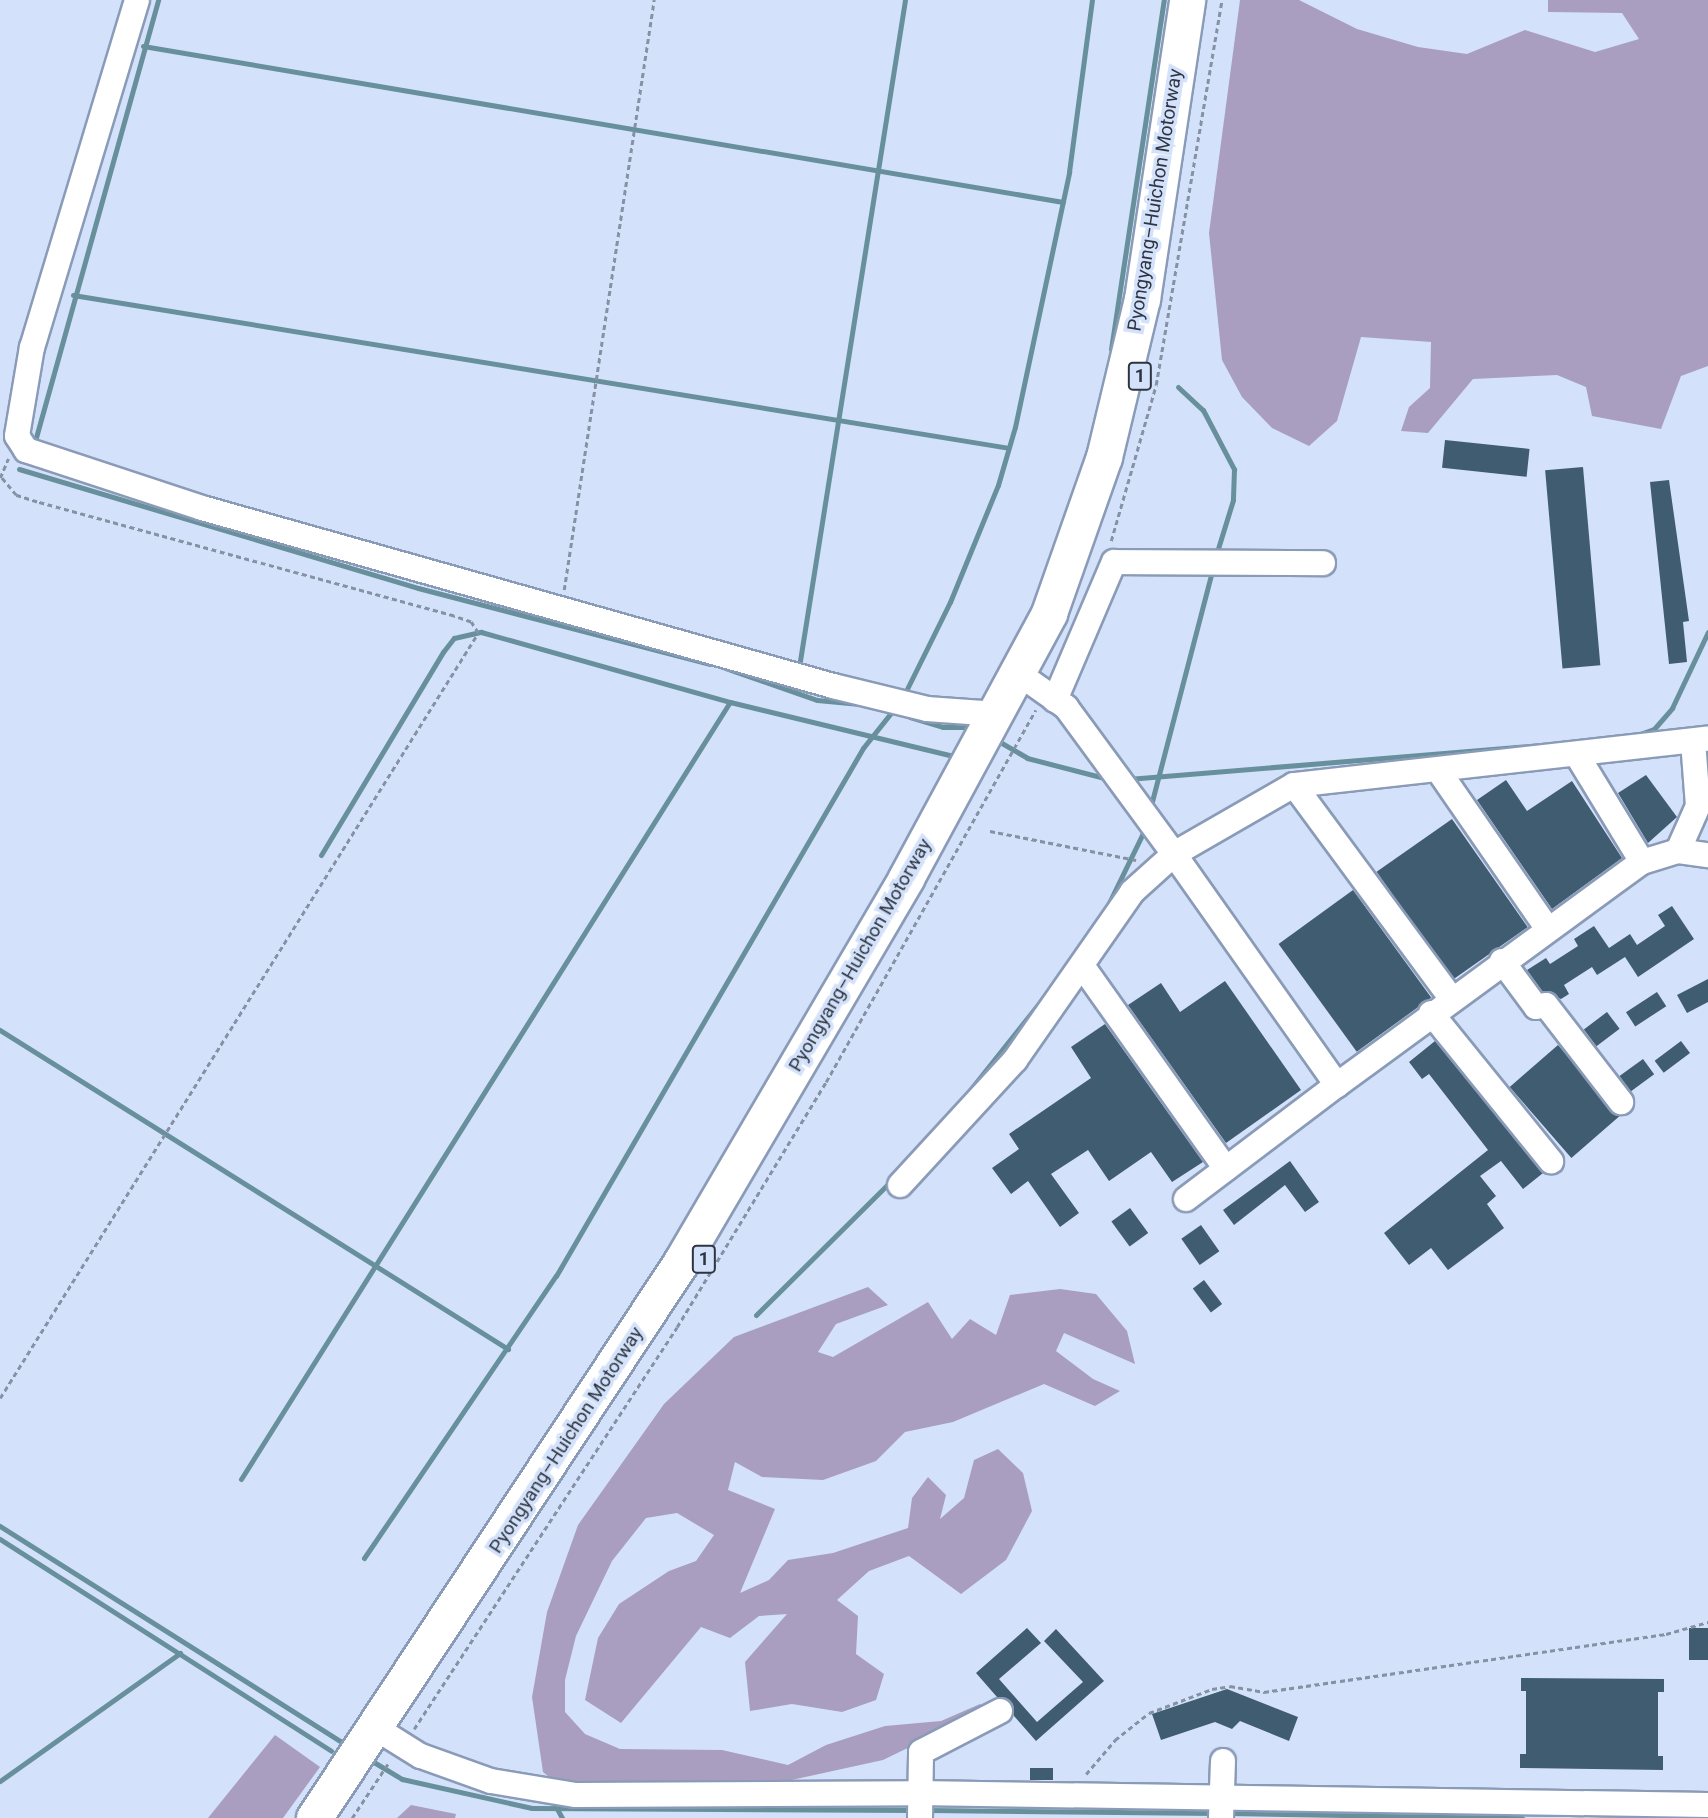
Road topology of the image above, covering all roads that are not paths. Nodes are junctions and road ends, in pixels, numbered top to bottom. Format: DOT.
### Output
graph roads {
  1 [pos="137,0"];
  2 [pos="1187,0"];
  3 [pos="1205,0"];
  4 [pos="1323,563"];
  5 [pos="1044,691"];
  6 [pos="1000,738"];
  7 [pos="1701,740"];
  8 [pos="1577,754"];
  9 [pos="1438,770"];
  10 [pos="1294,785"];
  11 [pos="1678,851"];
  12 [pos="1174,854"];
  13 [pos="1708,855"];
  14 [pos="1642,862"];
  15 [pos="1547,928"];
  16 [pos="1502,961"];
  17 [pos="1083,967"];
  18 [pos="1451,999"];
  19 [pos="1431,1013"];
  20 [pos="1337,1085"];
  21 [pos="1621,1102"];
  22 [pos="1551,1161"];
  23 [pos="1226,1169"];
  24 [pos="900,1185"];
  25 [pos="1186,1199"];
  26 [pos="1000,1711"];
  27 [pos="374,1757"];
  28 [pos="1223,1761"];
  29 [pos="918,1793"];
  30 [pos="1708,1805"];
  31 [pos="1221,1808"];
  32 [pos="314,1818"];
  33 [pos="337,1818"];
  34 [pos="920,1818"];
  1 -- 6 [label="street"];
  2 -- 6 [label="highway, Pyongyang–Huichon Motorway / 1"];
  3 -- 5 [label="highway, Pyongyang–Huichon Motorway / 1"];
  4 -- 5 [label="street"];
  5 -- 6 [label="highway, Pyongyang–Huichon Motorway / 1"];
  5 -- 12 [label="street"];
  6 -- 27 [label="highway, Pyongyang–Huichon Motorway / 1"];
  7 -- 8 [label="street"];
  7 -- 11 [label="street"];
  8 -- 9 [label="street"];
  8 -- 14 [label="street"];
  9 -- 10 [label="street"];
  9 -- 15 [label="street"];
  10 -- 12 [label="street"];
  10 -- 18 [label="street"];
  11 -- 13 [label="street"];
  11 -- 14 [label="street"];
  12 -- 17 [label="street"];
  12 -- 20 [label="street"];
  14 -- 15 [label="street"];
  15 -- 16 [label="street"];
  16 -- 18 [label="street"];
  16 -- 21 [label="street"];
  17 -- 23 [label="street"];
  17 -- 24 [label="street"];
  18 -- 19 [label="street"];
  19 -- 20 [label="street"];
  19 -- 22 [label="street"];
  20 -- 23 [label="street"];
  23 -- 25 [label="street"];
  26 -- 29 [label="street"];
  27 -- 29 [label="street"];
  27 -- 32 [label="highway, Pyongyang–Huichon Motorway / 1"];
  27 -- 33 [label="highway, Pyongyang–Huichon Motorway / 1"];
  28 -- 31 [label="street"];
  29 -- 31 [label="street"];
  29 -- 34 [label="street"];
  30 -- 31 [label="street"];
}
